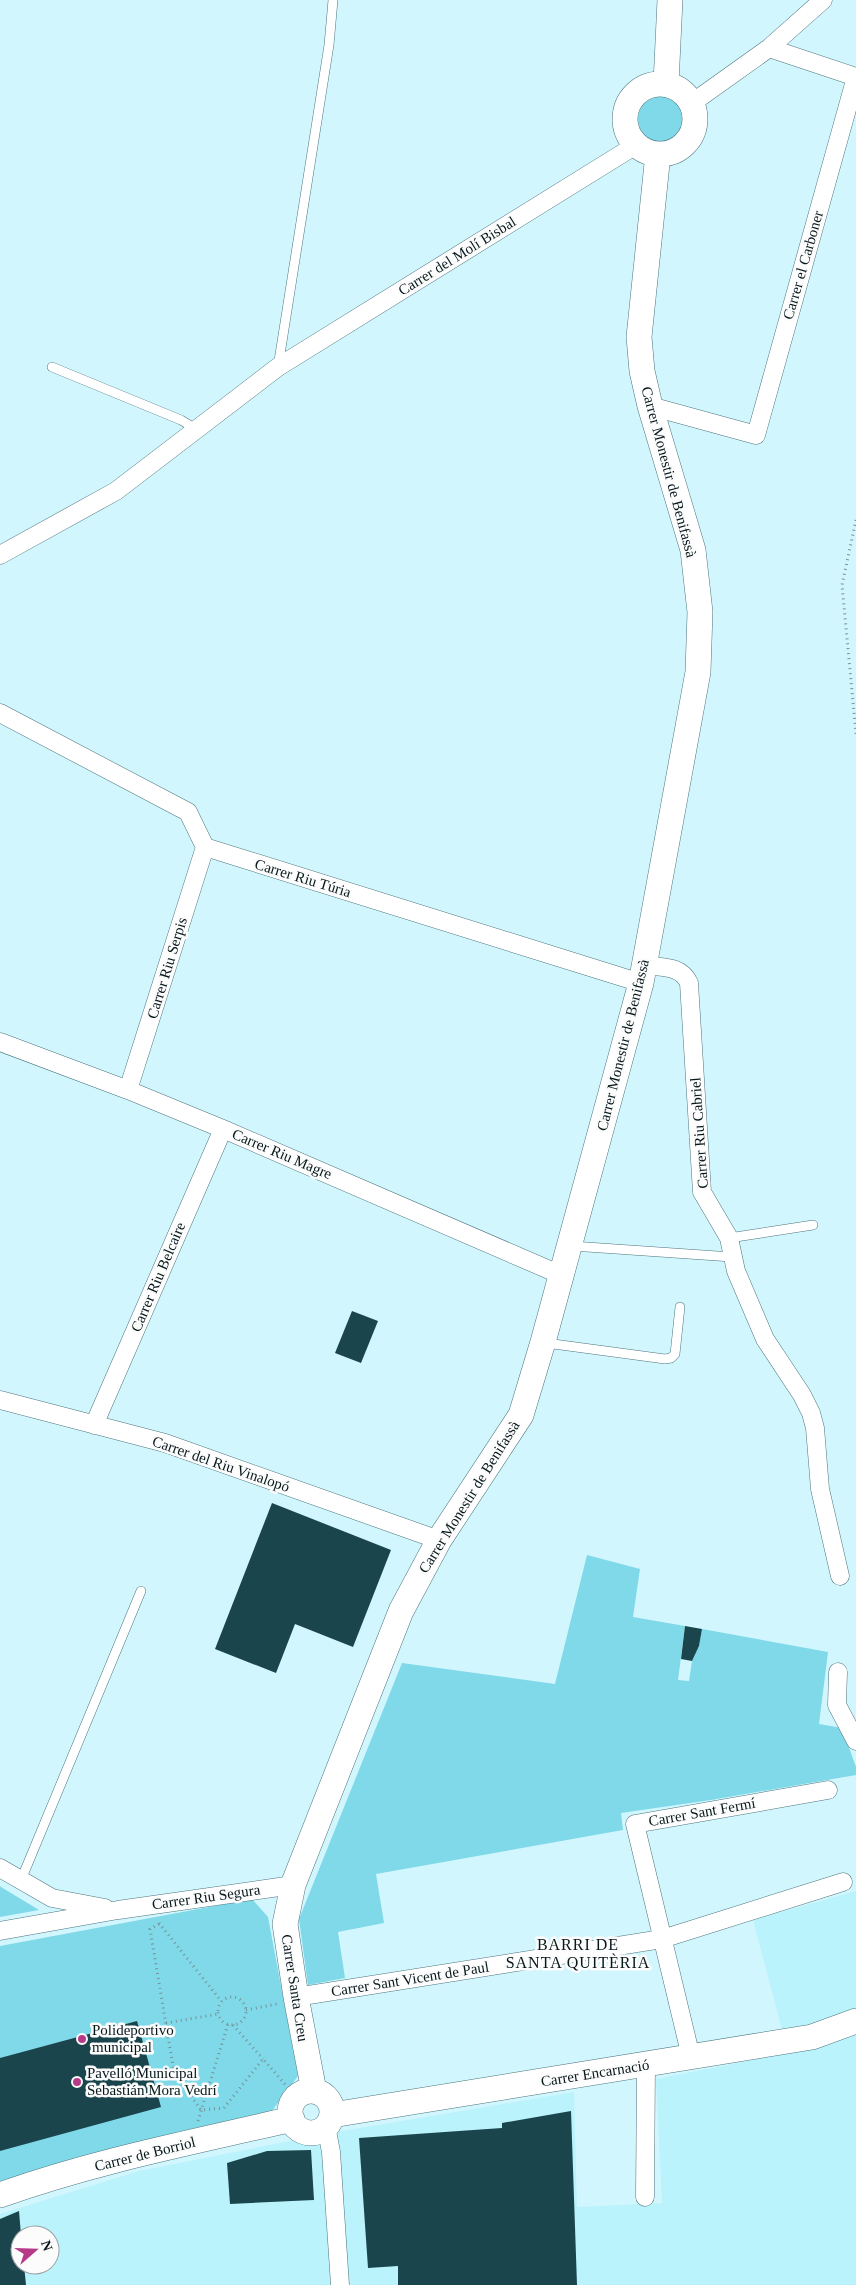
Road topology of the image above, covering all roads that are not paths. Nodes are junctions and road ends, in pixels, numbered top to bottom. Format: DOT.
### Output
graph roads {
  1 [pos="333,0"];
  2 [pos="670,0"];
  3 [pos="823,0"];
  4 [pos="769,48"];
  5 [pos="666,84"];
  6 [pos="692,103"];
  7 [pos="647,149"];
  8 [pos="52,367"];
  9 [pos="278,367"];
  10 [pos="650,406"];
  11 [pos="196,429"];
  12 [pos="0,555"];
  13 [pos="0,713"];
  14 [pos="205,847"];
  15 [pos="643,974"];
  16 [pos="0,1042"];
  17 [pos="128,1090"];
  18 [pos="223,1129"];
  19 [pos="812,1225"];
  20 [pos="729,1238"];
  21 [pos="569,1245"];
  22 [pos="732,1257"];
  23 [pos="561,1275"];
  24 [pos="680,1307"];
  25 [pos="543,1342"];
  26 [pos="0,1400"];
  27 [pos="94,1425"];
  28 [pos="438,1540"];
  29 [pos="840,1576"];
  30 [pos="141,1591"];
  31 [pos="838,1672"];
  32 [pos="856,1741"];
  33 [pos="828,1790"];
  34 [pos="0,1868"];
  35 [pos="20,1880"];
  36 [pos="843,1882"];
  37 [pos="294,1885"];
  38 [pos="52,1898"];
  39 [pos="118,1910"];
  40 [pos="45,1923"];
  41 [pos="0,1931"];
  42 [pos="662,1939"];
  43 [pos="296,1998"];
  44 [pos="856,2021"];
  45 [pos="691,2057"];
  46 [pos="646,2065"];
  47 [pos="302,2090"];
  48 [pos="292,2119"];
  49 [pos="329,2121"];
  50 [pos="0,2195"];
  51 [pos="645,2197"];
  52 [pos="340,2285"];
  1 -- 9 [label="lane"];
  2 -- 5 [label="street"];
  3 -- 4 [label="street"];
  4 -- 6 [label="street"];
  4 -- 10 [label="street, Carrer el Carboner"];
  5 -- 6 [label="street"];
  5 -- 7 [label="street"];
  6 -- 7 [label="street"];
  7 -- 9 [label="street, Carrer del Molí Bisbal"];
  7 -- 10 [label="street, Carrer Monestir de Benifassà"];
  8 -- 11 [label="lane"];
  9 -- 11 [label="street, Carrer del Molí Bisbal"];
  10 -- 15 [label="street, Carrer Monestir de Benifassà"];
  11 -- 12 [label="street, Carrer del Molí Bisbal"];
  13 -- 14 [label="street"];
  14 -- 15 [label="street, Carrer Riu Túria"];
  14 -- 17 [label="street, Carrer Riu Serpis"];
  15 -- 20 [label="street, Carrer Riu Cabriel"];
  15 -- 21 [label="street, Carrer Monestir de Benifassà"];
  16 -- 17 [label="street, Carrer Riu Magre"];
  17 -- 18 [label="street, Carrer Riu Magre"];
  18 -- 23 [label="street, Carrer Riu Magre"];
  18 -- 27 [label="street, Carrer Riu Belcaire"];
  19 -- 20 [label="lane"];
  20 -- 22 [label="street, Carrer Riu Cabriel"];
  21 -- 22 [label="lane"];
  21 -- 23 [label="street, Carrer Monestir de Benifassà"];
  22 -- 29 [label="street, Carrer Riu Cabriel"];
  23 -- 25 [label="street, Carrer Monestir de Benifassà"];
  24 -- 25 [label="lane"];
  25 -- 28 [label="street, Carrer Monestir de Benifassà"];
  26 -- 27 [label="street, Carrer del Riu Vinalopó"];
  27 -- 28 [label="street, Carrer del Riu Vinalopó"];
  28 -- 37 [label="street, Carrer Monestir de Benifassà"];
  30 -- 35 [label="lane"];
  31 -- 32 [label="street"];
  33 -- 42 [label="street, Carrer Sant Fermí"];
  34 -- 35 [label="street"];
  35 -- 38 [label="street"];
  36 -- 42 [label="street, Carrer Sant Vicent de Paul"];
  37 -- 39 [label="street, Carrer Riu Segura"];
  37 -- 43 [label="street, Carrer Santa Creu"];
  38 -- 39 [label="street"];
  38 -- 40 [label="street"];
  39 -- 40 [label="street, Carrer Riu Segura"];
  40 -- 41 [label="street, Carrer Riu Segura"];
  42 -- 43 [label="street, Carrer Sant Vicent de Paul"];
  42 -- 45 [label="street, Carrer Sant Fermí"];
  43 -- 47 [label="street, Carrer Santa Creu"];
  44 -- 45 [label="street, Carrer Encarnació"];
  45 -- 46 [label="street, Carrer Encarnació"];
  46 -- 49 [label="street, Carrer Encarnació"];
  46 -- 51 [label="street"];
  47 -- 48 [label="street"];
  47 -- 49 [label="street"];
  48 -- 49 [label="street"];
  48 -- 50 [label="street, Carrer de Borriol"];
  49 -- 52 [label="street"];
}
